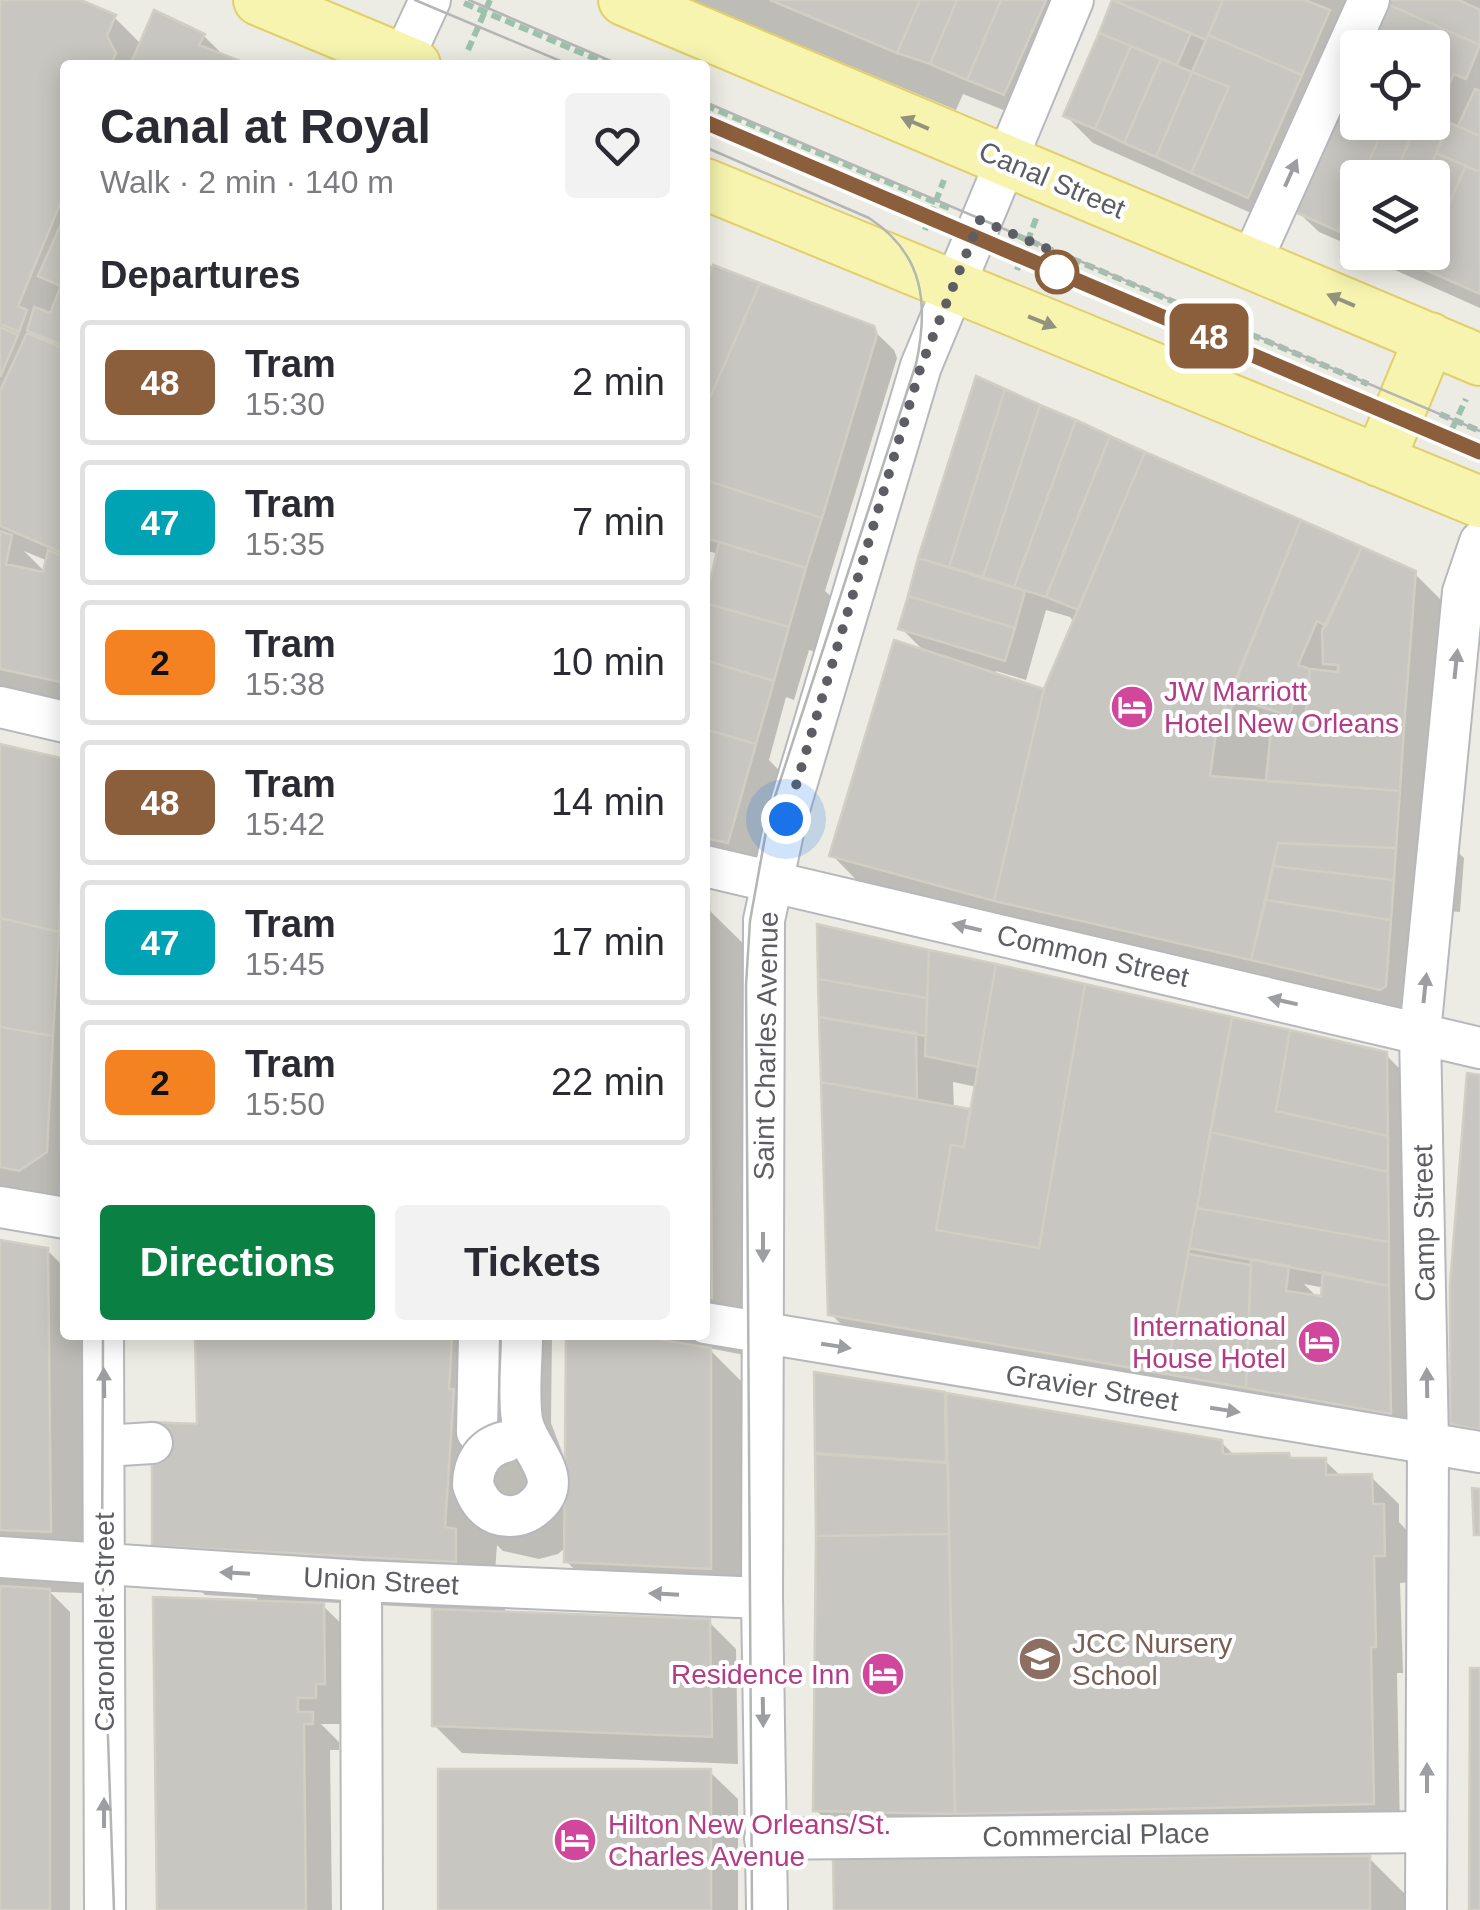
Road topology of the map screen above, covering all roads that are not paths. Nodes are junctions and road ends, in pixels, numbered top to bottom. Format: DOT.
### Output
graph roads {
  1 [pos="259,0"];
  2 [pos="430,0"];
  3 [pos="624,0"];
  4 [pos="1073,0"];
  5 [pos="1370,0"];
  6 [pos="399,60"];
  7 [pos="407,60"];
  8 [pos="1005,160"];
  9 [pos="710,186"];
  10 [pos="1251,262"];
  11 [pos="952,285"];
  12 [pos="1430,338"];
  13 [pos="1475,377"];
  14 [pos="1379,461"];
  15 [pos="1480,502"];
  16 [pos="1480,542"];
  17 [pos="0,707"];
  18 [pos="60,721"];
  19 [pos="710,867"];
  20 [pos="771,882"];
  21 [pos="1420,1033"];
  22 [pos="1480,1048"];
  23 [pos="0,1207"];
  24 [pos="60,1217"];
  25 [pos="710,1325"];
  26 [pos="763,1333"];
  27 [pos="103,1340"];
  28 [pos="480,1340"];
  29 [pos="519,1340"];
  30 [pos="519,1340"];
  31 [pos="496,1435"];
  32 [pos="152,1442"];
  33 [pos="1428,1443"];
  34 [pos="104,1446"];
  35 [pos="1480,1452"];
  36 [pos="0,1558"];
  37 [pos="102,1565"];
  38 [pos="354,1573"];
  39 [pos="762,1598"];
  40 [pos="1426,1832"];
  41 [pos="766,1838"];
  42 [pos="105,1910"];
  43 [pos="362,1910"];
  44 [pos="767,1910"];
  45 [pos="1426,1910"];
  1 -- 6 [label="main road"];
  2 -- 7 [label="street"];
  8 -- 3 [label="main road, Canal Street, one-way"];
  4 -- 8 [label="street, Saint Charles Avenue"];
  10 -- 5 [label="street, one-way"];
  8 -- 10 [label="main road, Canal Street"];
  8 -- 11 [label="street, Saint Charles Avenue"];
  9 -- 11 [label="main road"];
  12 -- 10 [label="main road, Canal Street, one-way"];
  11 -- 14 [label="main road, one-way"];
  11 -- 20 [label="street, Saint Charles Avenue"];
  12 -- 13 [label="main road, Canal Street"];
  12 -- 14 [label="main road"];
  14 -- 15 [label="main road"];
  21 -- 16 [label="street, Camp Street, one-way"];
  17 -- 18 [label="street"];
  19 -- 20 [label="street, Common Street"];
  21 -- 20 [label="street, Common Street, one-way"];
  20 -- 26 [label="street, Saint Charles Avenue, one-way"];
  21 -- 22 [label="street, Common Street"];
  33 -- 21 [label="street, Camp Street, one-way"];
  23 -- 24 [label="street"];
  25 -- 26 [label="street, Gravier Street"];
  26 -- 33 [label="street, Gravier Street, one-way"];
  26 -- 39 [label="street, Saint Charles Avenue"];
  34 -- 27 [label="street, Carondelet Street, one-way"];
  28 -- 31 [label="street"];
  29 -- 31 [label="street, bridge"];
  30 -- 31 [label="street"];
  32 -- 34 [label="street"];
  33 -- 35 [label="street, Gravier Street"];
  40 -- 33 [label="street, Camp Street, one-way"];
  34 -- 37 [label="street, Carondelet Street"];
  36 -- 37 [label="street, Union Street"];
  38 -- 37 [label="street, Union Street, one-way"];
  42 -- 37 [label="street, Carondelet Street, one-way"];
  39 -- 38 [label="street, Union Street, one-way"];
  38 -- 43 [label="street"];
  39 -- 41 [label="street, Saint Charles Avenue, one-way"];
  40 -- 41 [label="street, Commercial Place"];
  40 -- 45 [label="street, Camp Street"];
  41 -- 44 [label="street, Saint Charles Avenue"];
}
